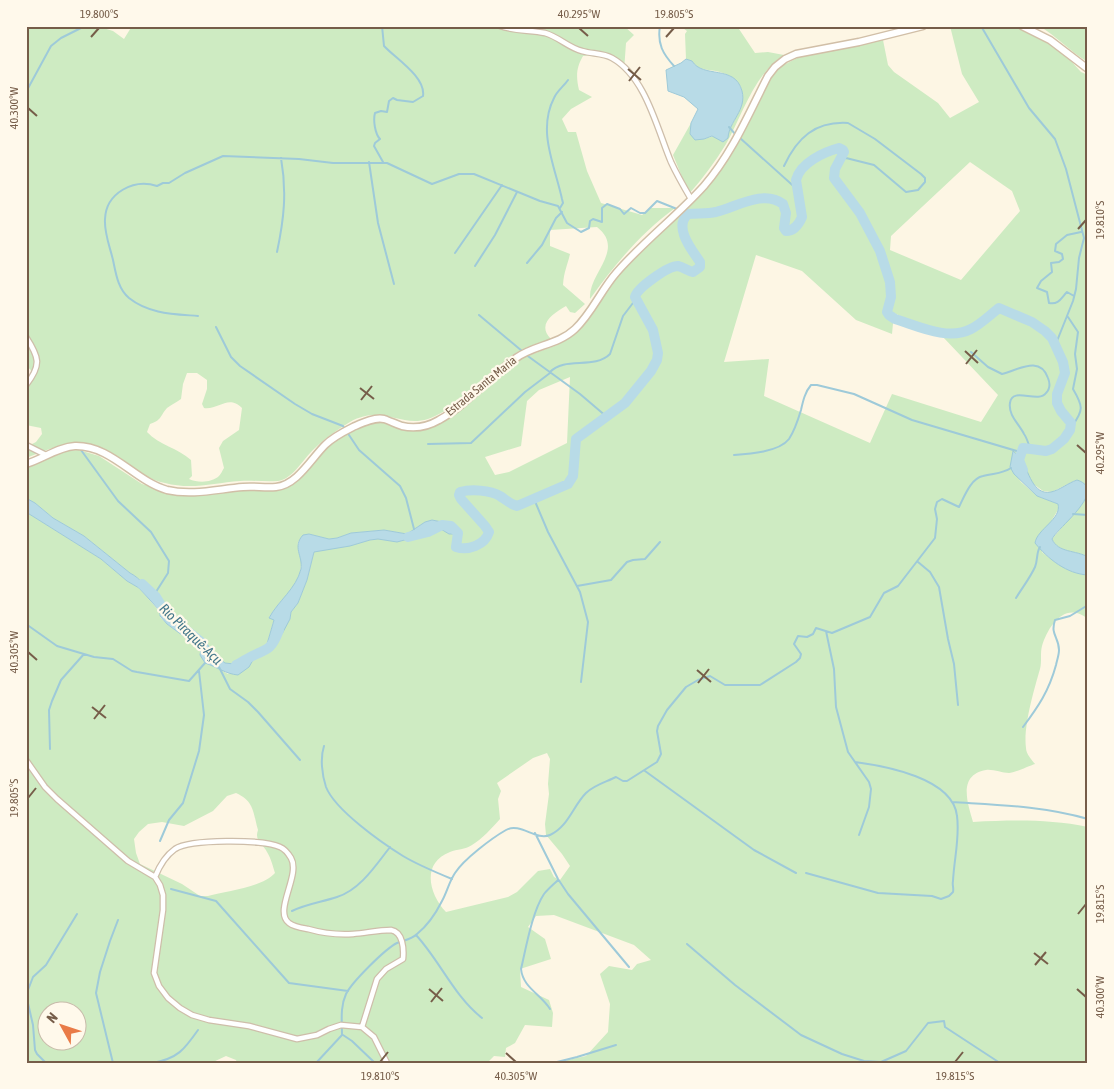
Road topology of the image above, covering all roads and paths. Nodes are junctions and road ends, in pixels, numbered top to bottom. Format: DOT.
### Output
graph roads {
  1 [pos="500,26"];
  2 [pos="923,26"];
  3 [pos="1022,26"];
  4 [pos="1088,69"];
  5 [pos="691,199"];
  6 [pos="26,337"];
  7 [pos="26,386"];
  8 [pos="26,445"];
  9 [pos="46,455"];
  10 [pos="26,464"];
  11 [pos="26,760"];
  12 [pos="155,877"];
  13 [pos="362,1027"];
  14 [pos="387,1063"];
  1 -- 5 [label="street"];
  2 -- 5 [label="street, Estrada Santa Maria"];
  3 -- 4 [label="street"];
  5 -- 9 [label="street, Estrada Santa Maria"];
  6 -- 7 [label="street"];
  8 -- 9 [label="street"];
  9 -- 10 [label="street, Estrada Santa Maria"];
  11 -- 12 [label="street"];
  12 -- 13 [label="street"];
  12 -- 13 [label="street"];
  13 -- 14 [label="street"];
}
